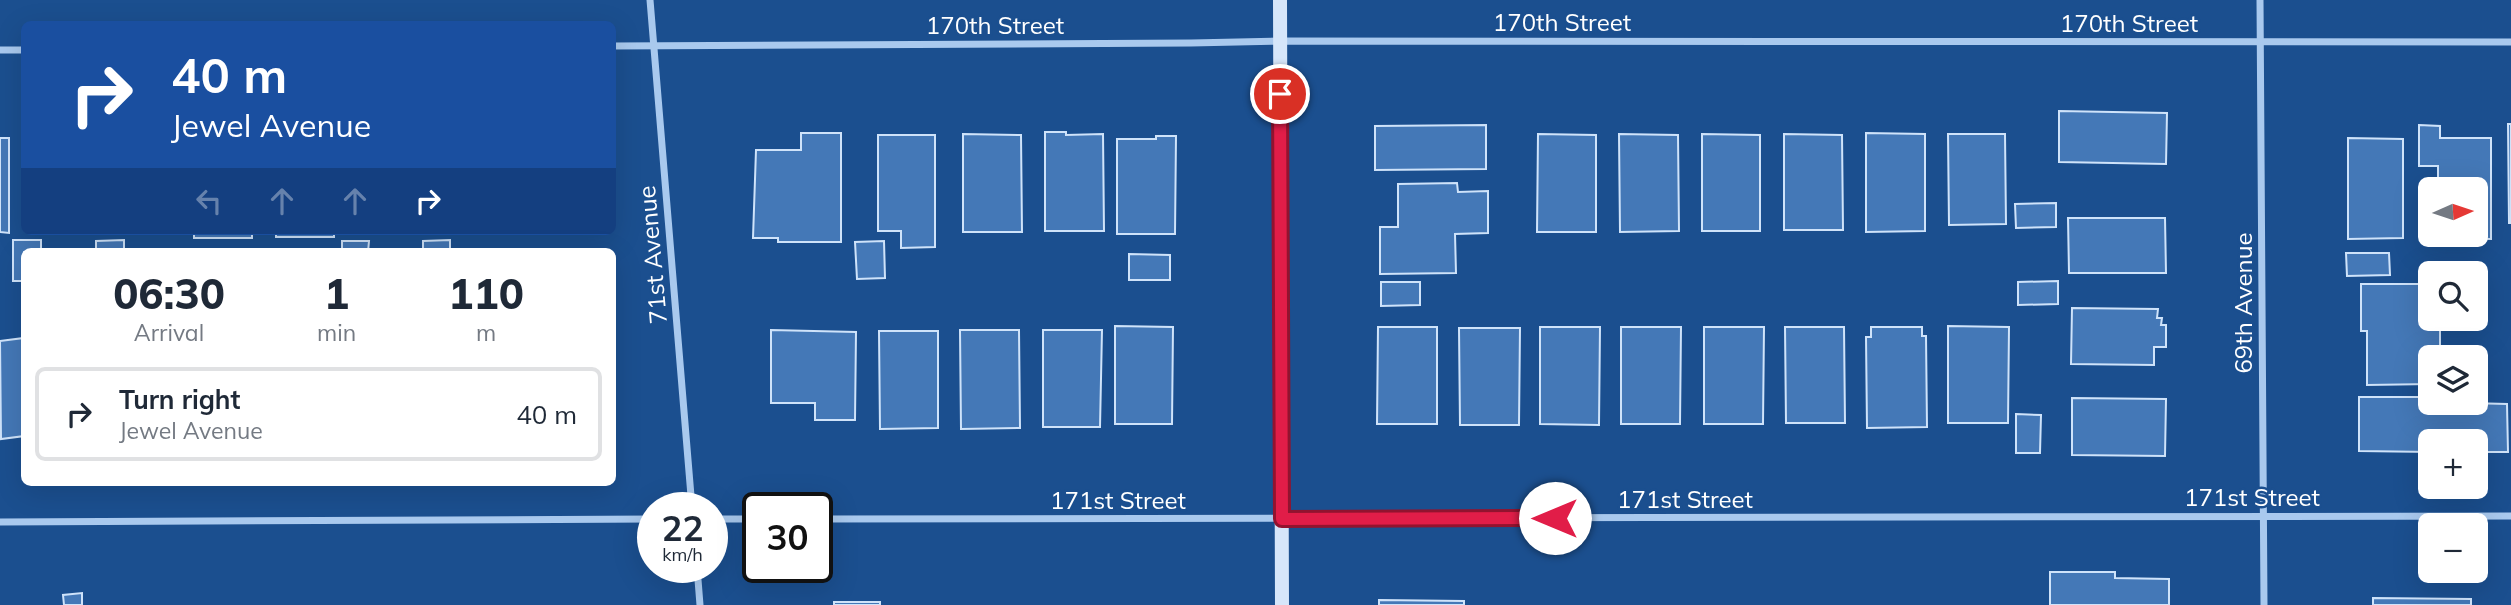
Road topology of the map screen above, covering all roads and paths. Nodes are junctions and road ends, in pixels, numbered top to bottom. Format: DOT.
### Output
graph roads {
  1 [pos="650,0"];
  2 [pos="1280,0"];
  3 [pos="2260,0"];
  4 [pos="1280,41"];
  5 [pos="2260,42"];
  6 [pos="2511,42"];
  7 [pos="616,46"];
  8 [pos="654,46"];
  9 [pos="0,50"];
  10 [pos="21,50"];
  11 [pos="691,492"];
  12 [pos="2264,516"];
  13 [pos="2511,516"];
  14 [pos="637,519"];
  15 [pos="833,519"];
  16 [pos="1282,519"];
  17 [pos="0,522"];
  18 [pos="698,583"];
  19 [pos="700,605"];
  20 [pos="1282,605"];
  21 [pos="2264,605"];
  1 -- 8 [label="street, 71st Avenue"];
  2 -- 4 [label="street"];
  3 -- 5 [label="street, 69th Avenue"];
  4 -- 5 [label="street, 170th Street"];
  4 -- 8 [label="street, 170th Street"];
  4 -- 16 [label="street"];
  5 -- 6 [label="street, 170th Street"];
  5 -- 12 [label="street, 69th Avenue"];
  7 -- 8 [label="street, 170th Street"];
  8 -- 11 [label="street, 71st Avenue"];
  9 -- 10 [label="street"];
  12 -- 13 [label="street, 171st Street"];
  12 -- 16 [label="street, 171st Street"];
  12 -- 21 [label="street, 69th Avenue"];
  14 -- 17 [label="street"];
  15 -- 16 [label="street, 171st Street"];
  16 -- 20 [label="street"];
  18 -- 19 [label="street"];
}
